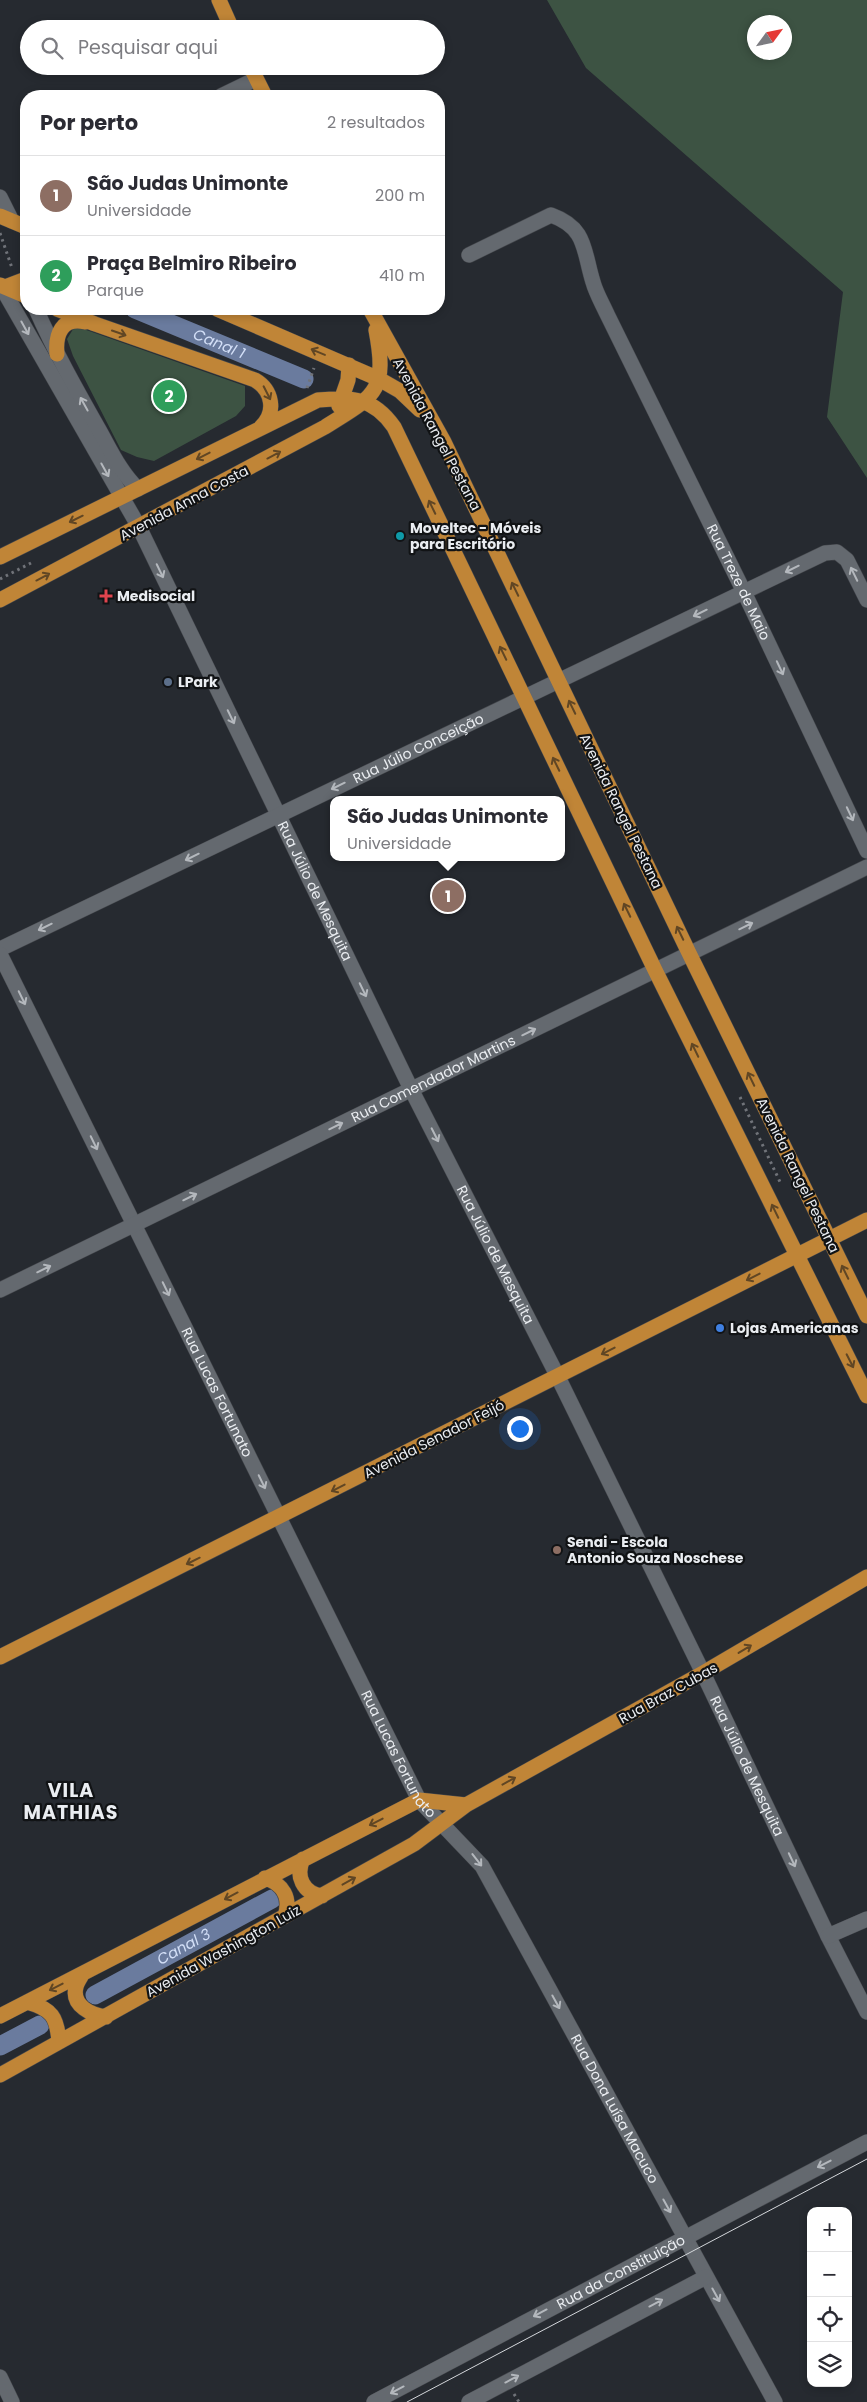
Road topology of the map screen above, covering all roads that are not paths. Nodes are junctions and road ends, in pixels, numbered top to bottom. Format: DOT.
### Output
graph roads {
  1 [pos="219,0"];
  2 [pos="228,20"];
  3 [pos="249,75"];
  4 [pos="254,75"];
  5 [pos="229,90"];
  6 [pos="262,90"];
  7 [pos="0,197"];
  8 [pos="6,218"];
  9 [pos="20,224"];
  10 [pos="469,255"];
  11 [pos="20,281"];
  12 [pos="2,286"];
  13 [pos="20,294"];
  14 [pos="39,315"];
  15 [pos="72,315"];
  16 [pos="231,315"];
  17 [pos="373,315"];
  18 [pos="374,315"];
  19 [pos="95,324"];
  20 [pos="57,354"];
  21 [pos="349,365"];
  22 [pos="379,379"];
  23 [pos="343,398"];
  24 [pos="365,402"];
  25 [pos="325,427"];
  26 [pos="260,428"];
  27 [pos="436,428"];
  28 [pos="138,489"];
  29 [pos="120,498"];
  30 [pos="138,528"];
  31 [pos="0,557"];
  32 [pos="744,592"];
  33 [pos="0,600"];
  34 [pos="867,600"];
  35 [pos="559,680"];
  36 [pos="524,697"];
  37 [pos="279,815"];
  38 [pos="867,852"];
  39 [pos="867,866"];
  40 [pos="0,949"];
  41 [pos="689,953"];
  42 [pos="0,954"];
  43 [pos="655,970"];
  44 [pos="411,1089"];
  45 [pos="867,1220"];
  46 [pos="134,1224"];
  47 [pos="829,1239"];
  48 [pos="796,1255"];
  49 [pos="0,1290"];
  50 [pos="867,1316"];
  51 [pos="558,1376"];
  52 [pos="867,1396"];
  53 [pos="279,1518"];
  54 [pos="867,1577"];
  55 [pos="0,1657"];
  56 [pos="703,1673"];
  57 [pos="419,1800"];
  58 [pos="466,1805"];
  59 [pos="444,1824"];
  60 [pos="303,1859"];
  61 [pos="265,1878"];
  62 [pos="322,1896"];
  63 [pos="285,1916"];
  64 [pos="867,1919"];
  65 [pos="828,1936"];
  66 [pos="83,1973"];
  67 [pos="27,2002"];
  68 [pos="867,2012"];
  69 [pos="0,2016"];
  70 [pos="106,2016"];
  71 [pos="59,2042"];
  72 [pos="0,2075"];
  73 [pos="867,2142"];
  74 [pos="684,2236"];
  75 [pos="706,2277"];
  76 [pos="0,2377"];
  77 [pos="12,2402"];
  78 [pos="374,2402"];
  79 [pos="469,2402"];
  80 [pos="775,2402"];
  1 -- 2 [label="main road"];
  3 -- 5 [label="street"];
  4 -- 6 [label="main road"];
  7 -- 8 [label="street"];
  8 -- 9 [label="main road"];
  10 -- 32 [label="street, Rua Treze de Maio"];
  11 -- 12 [label="main road"];
  12 -- 13 [label="main road"];
  12 -- 29 [label="street, Rua Júlio de Mesquita, one-way"];
  14 -- 20 [label="street"];
  15 -- 19 [label="main road"];
  21 -- 16 [label="main road, one-way"];
  17 -- 22 [label="main road"];
  18 -- 27 [label="main road, Avenida Rangel Pestana"];
  19 -- 20 [label="main road"];
  19 -- 26 [label="main road, one-way"];
  28 -- 20 [label="street, one-way"];
  21 -- 22 [label="main road"];
  21 -- 23 [label="main road"];
  22 -- 24 [label="main road"];
  22 -- 27 [label="main road"];
  23 -- 24 [label="main road"];
  23 -- 25 [label="main road"];
  23 -- 26 [label="main road"];
  24 -- 25 [label="main road, Avenida Anna Costa"];
  36 -- 24 [label="main road, one-way"];
  30 -- 25 [label="main road, Avenida Anna Costa, one-way"];
  26 -- 28 [label="main road, one-way"];
  35 -- 27 [label="main road, Avenida Rangel Pestana, one-way"];
  28 -- 29 [label="main road"];
  29 -- 30 [label="street, Rua Júlio de Mesquita"];
  29 -- 31 [label="main road, one-way"];
  33 -- 30 [label="main road, Avenida Anna Costa, one-way"];
  30 -- 37 [label="street, Rua Júlio de Mesquita, one-way"];
  34 -- 32 [label="street, Rua Júlio Conceição, one-way"];
  32 -- 35 [label="street, Rua Júlio Conceição, one-way"];
  32 -- 38 [label="street, Rua Treze de Maio, one-way"];
  35 -- 36 [label="street, Rua Júlio Conceição"];
  41 -- 35 [label="main road, Avenida Rangel Pestana, one-way"];
  36 -- 37 [label="street, Rua Júlio Conceição, one-way"];
  43 -- 36 [label="main road, one-way"];
  37 -- 40 [label="street, Rua Júlio Conceição, one-way"];
  37 -- 44 [label="street, Rua Júlio de Mesquita, one-way"];
  41 -- 39 [label="street, Rua Comendador Martins, one-way"];
  41 -- 43 [label="street, Rua Comendador Martins"];
  47 -- 41 [label="main road, Avenida Rangel Pestana, one-way"];
  42 -- 46 [label="street, Rua Lucas Fortunato, one-way"];
  44 -- 43 [label="street, Rua Comendador Martins, one-way"];
  48 -- 43 [label="main road, one-way"];
  46 -- 44 [label="street, Rua Comendador Martins, one-way"];
  44 -- 51 [label="street, Rua Júlio de Mesquita, one-way"];
  45 -- 47 [label="main road, Avenida Senador Feijó"];
  49 -- 46 [label="street, Rua Comendador Martins, one-way"];
  46 -- 53 [label="street, Rua Lucas Fortunato, one-way"];
  47 -- 48 [label="main road, Avenida Senador Feijó"];
  50 -- 47 [label="main road, Avenida Rangel Pestana, one-way"];
  48 -- 51 [label="main road, Avenida Senador Feijó, one-way"];
  48 -- 52 [label="main road, one-way"];
  51 -- 53 [label="main road, Avenida Senador Feijó, one-way"];
  51 -- 56 [label="street, Rua Júlio de Mesquita"];
  53 -- 55 [label="main road, Avenida Senador Feijó, one-way"];
  53 -- 57 [label="street, Rua Lucas Fortunato"];
  56 -- 54 [label="main road, Rua Braz Cubas, one-way"];
  58 -- 56 [label="main road, Rua Braz Cubas, one-way"];
  56 -- 65 [label="street, Rua Júlio de Mesquita, one-way"];
  57 -- 58 [label="main road"];
  57 -- 59 [label="street, Rua Lucas Fortunato"];
  57 -- 60 [label="main road, one-way"];
  58 -- 59 [label="main road, Rua Braz Cubas"];
  62 -- 59 [label="main road, Avenida Washington Luiz, one-way"];
  59 -- 74 [label="street, Rua Dona Luísa Macuco, one-way"];
  60 -- 61 [label="main road"];
  60 -- 62 [label="main road"];
  61 -- 63 [label="main road"];
  61 -- 66 [label="main road, one-way"];
  62 -- 63 [label="main road, Avenida Washington Luiz"];
  63 -- 70 [label="main road, Avenida Washington Luiz"];
  64 -- 65 [label="street"];
  65 -- 68 [label="street, Rua Júlio de Mesquita"];
  66 -- 67 [label="main road, one-way"];
  66 -- 70 [label="main road"];
  67 -- 69 [label="main road"];
  67 -- 71 [label="main road"];
  70 -- 71 [label="main road, Avenida Washington Luiz"];
  71 -- 72 [label="main road, Avenida Washington Luiz"];
  73 -- 74 [label="street, Rua da Constituição, one-way"];
  74 -- 75 [label="street, Rua Dona Luísa Macuco"];
  74 -- 78 [label="street, Rua da Constituição, one-way"];
  79 -- 75 [label="street, one-way"];
  75 -- 80 [label="street, Rua Dona Luísa Macuco, one-way"];
  76 -- 77 [label="street"];
}
